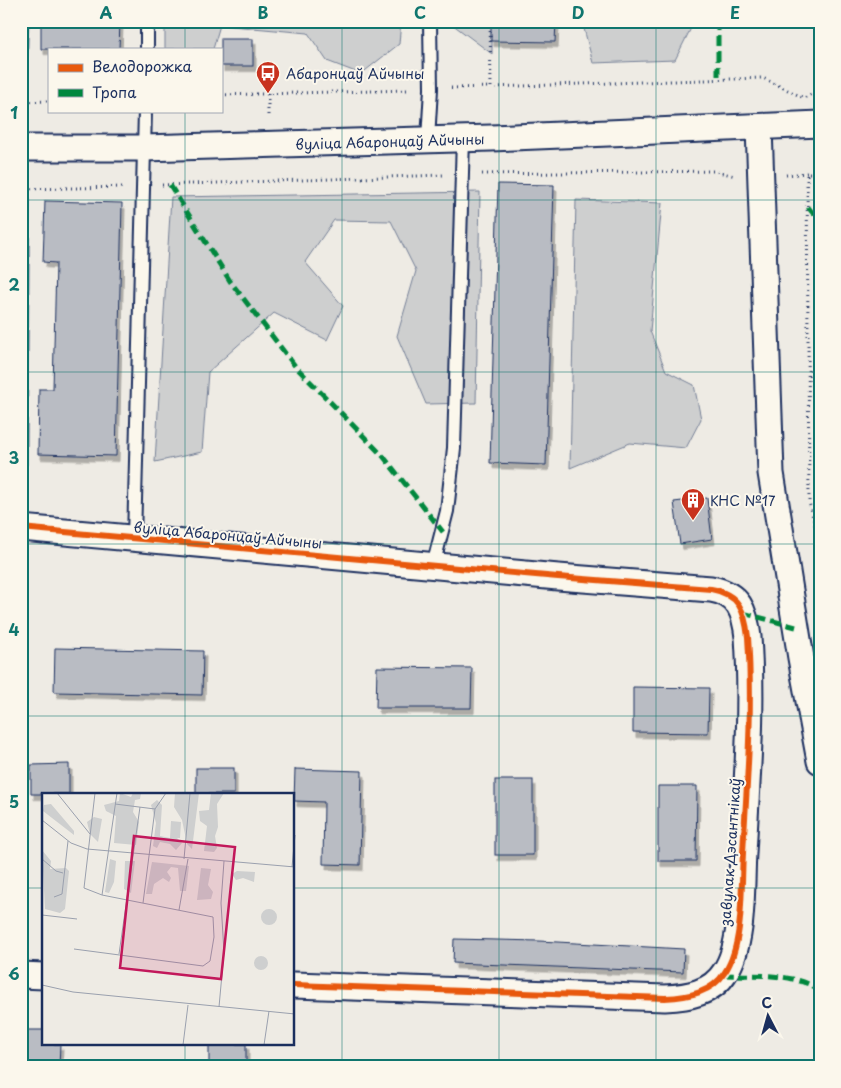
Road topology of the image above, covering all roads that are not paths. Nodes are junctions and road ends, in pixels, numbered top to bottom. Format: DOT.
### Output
graph roads {
  1 [pos="147,21"];
  2 [pos="430,21"];
  3 [pos="147,48"];
  4 [pos="145,112"];
  5 [pos="820,124"];
  6 [pos="759,127"];
  7 [pos="463,138"];
  8 [pos="428,139"];
  9 [pos="21,148"];
  10 [pos="144,148"];
  11 [pos="21,528"];
  12 [pos="134,539"];
  13 [pos="433,566"];
  14 [pos="820,761"];
  15 [pos="21,975"];
  16 [pos="42,976"];
  17 [pos="295,985"];
  1 -- 3 [label="lane"];
  2 -- 8 [label="lane"];
  4 -- 10 [label="lane"];
  5 -- 6 [label="street, вуліца Абаронцаў Айчыны"];
  6 -- 7 [label="street, вуліца Абаронцаў Айчыны"];
  6 -- 14 [label="street"];
  7 -- 8 [label="street, вуліца Абаронцаў Айчыны"];
  7 -- 13 [label="lane"];
  8 -- 10 [label="street, вуліца Абаронцаў Айчыны"];
  9 -- 10 [label="street, вуліца Абаронцаў Айчыны"];
  10 -- 12 [label="lane"];
  11 -- 12 [label="street, вуліца Абаронцаў Айчыны"];
  12 -- 13 [label="street, вуліца Абаронцаў Айчыны"];
  13 -- 17 [label="street, завулак Дэсантнікаў"];
  15 -- 16 [label="street"];
}
